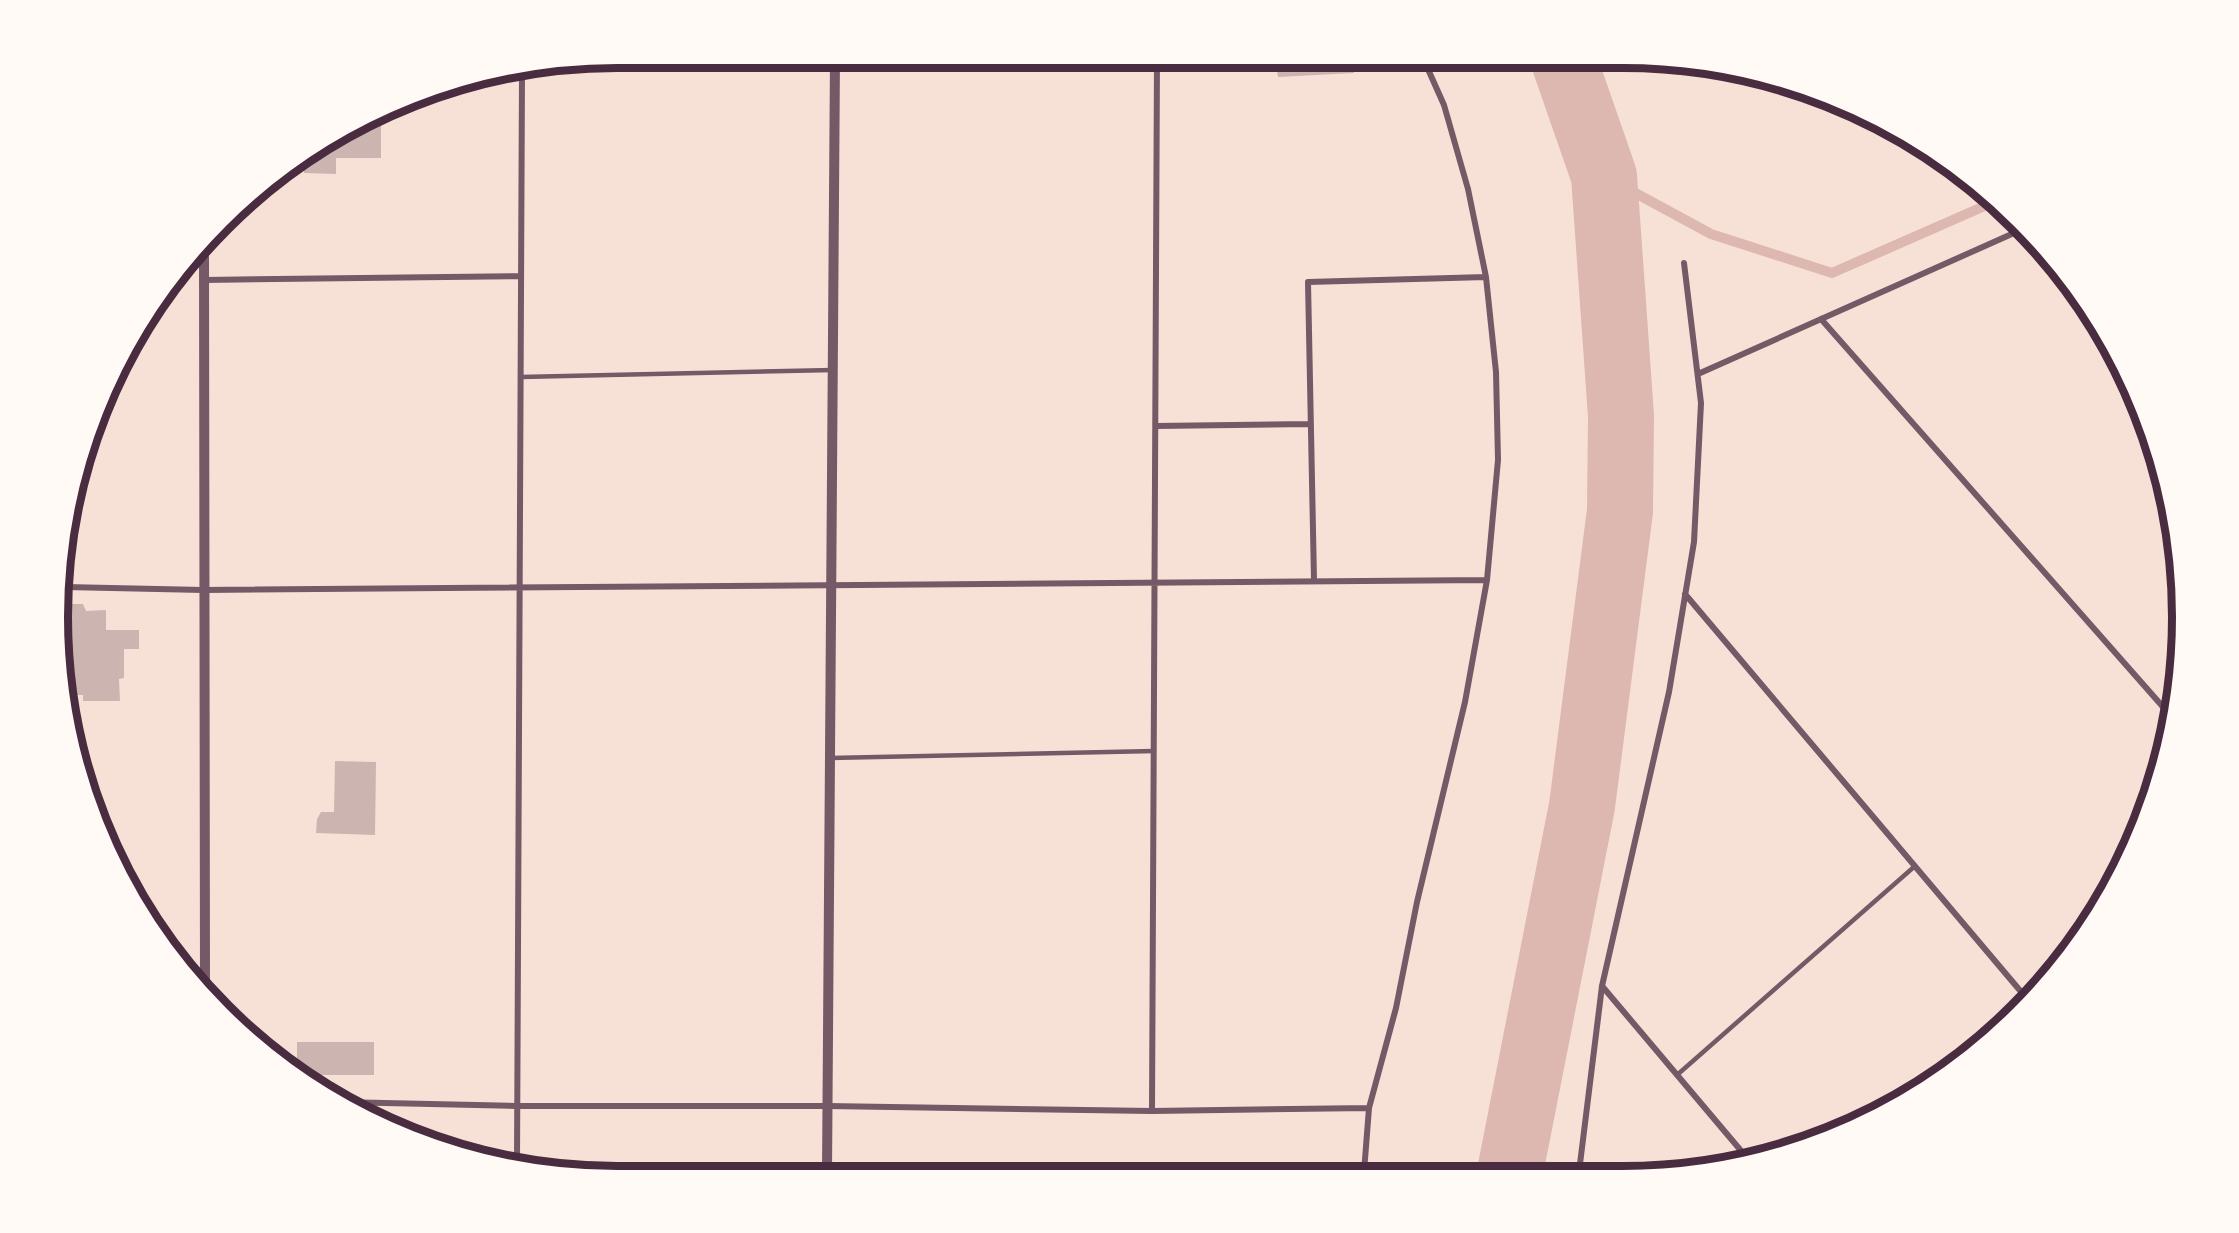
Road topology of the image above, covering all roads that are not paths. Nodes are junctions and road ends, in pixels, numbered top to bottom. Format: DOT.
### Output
graph roads {
  1 [pos="835,68"];
  2 [pos="1158,68"];
  3 [pos="1427,68"];
  4 [pos="522,76"];
  5 [pos="2015,233"];
  6 [pos="204,255"];
  7 [pos="1684,262"];
  8 [pos="521,276"];
  9 [pos="1486,277"];
  10 [pos="204,280"];
  11 [pos="1821,319"];
  12 [pos="833,370"];
  13 [pos="1698,374"];
  14 [pos="521,377"];
  15 [pos="1311,424"];
  16 [pos="1156,426"];
  17 [pos="1314,580"];
  18 [pos="1487,580"];
  19 [pos="1155,582"];
  20 [pos="832,584"];
  21 [pos="69,587"];
  22 [pos="519,587"];
  23 [pos="203,590"];
  24 [pos="1685,594"];
  25 [pos="2164,708"];
  26 [pos="1154,751"];
  27 [pos="830,758"];
  28 [pos="1915,866"];
  29 [pos="205,979"];
  30 [pos="1602,986"];
  31 [pos="2022,993"];
  32 [pos="1677,1075"];
  33 [pos="362,1103"];
  34 [pos="518,1106"];
  35 [pos="827,1106"];
  36 [pos="1369,1108"];
  37 [pos="1152,1111"];
  38 [pos="1742,1152"];
  39 [pos="517,1156"];
  40 [pos="827,1166"];
  41 [pos="1364,1166"];
  42 [pos="1580,1166"];
  1 -- 12 [label="street"];
  2 -- 16 [label="street"];
  3 -- 9 [label="street"];
  4 -- 8 [label="street"];
  5 -- 11 [label="street"];
  6 -- 10 [label="street"];
  7 -- 13 [label="street"];
  8 -- 10 [label="street"];
  8 -- 14 [label="street"];
  9 -- 15 [label="street"];
  9 -- 18 [label="street"];
  10 -- 23 [label="street"];
  11 -- 13 [label="street"];
  11 -- 25 [label="street"];
  12 -- 14 [label="lane"];
  12 -- 20 [label="street"];
  13 -- 24 [label="street"];
  14 -- 22 [label="street"];
  15 -- 16 [label="street"];
  15 -- 17 [label="street"];
  16 -- 19 [label="street"];
  17 -- 18 [label="street"];
  17 -- 19 [label="street"];
  18 -- 36 [label="street"];
  19 -- 20 [label="street"];
  19 -- 26 [label="street"];
  20 -- 22 [label="street"];
  20 -- 27 [label="street"];
  21 -- 23 [label="street"];
  22 -- 23 [label="street"];
  22 -- 34 [label="street"];
  23 -- 29 [label="street"];
  24 -- 28 [label="street"];
  24 -- 30 [label="street"];
  26 -- 27 [label="lane"];
  26 -- 37 [label="street"];
  27 -- 35 [label="street"];
  28 -- 31 [label="street"];
  28 -- 32 [label="lane"];
  30 -- 32 [label="street"];
  30 -- 42 [label="street"];
  32 -- 38 [label="street"];
  33 -- 34 [label="street"];
  34 -- 35 [label="street"];
  34 -- 39 [label="street"];
  35 -- 37 [label="street"];
  35 -- 40 [label="street"];
  36 -- 37 [label="street"];
  36 -- 41 [label="street"];
}
